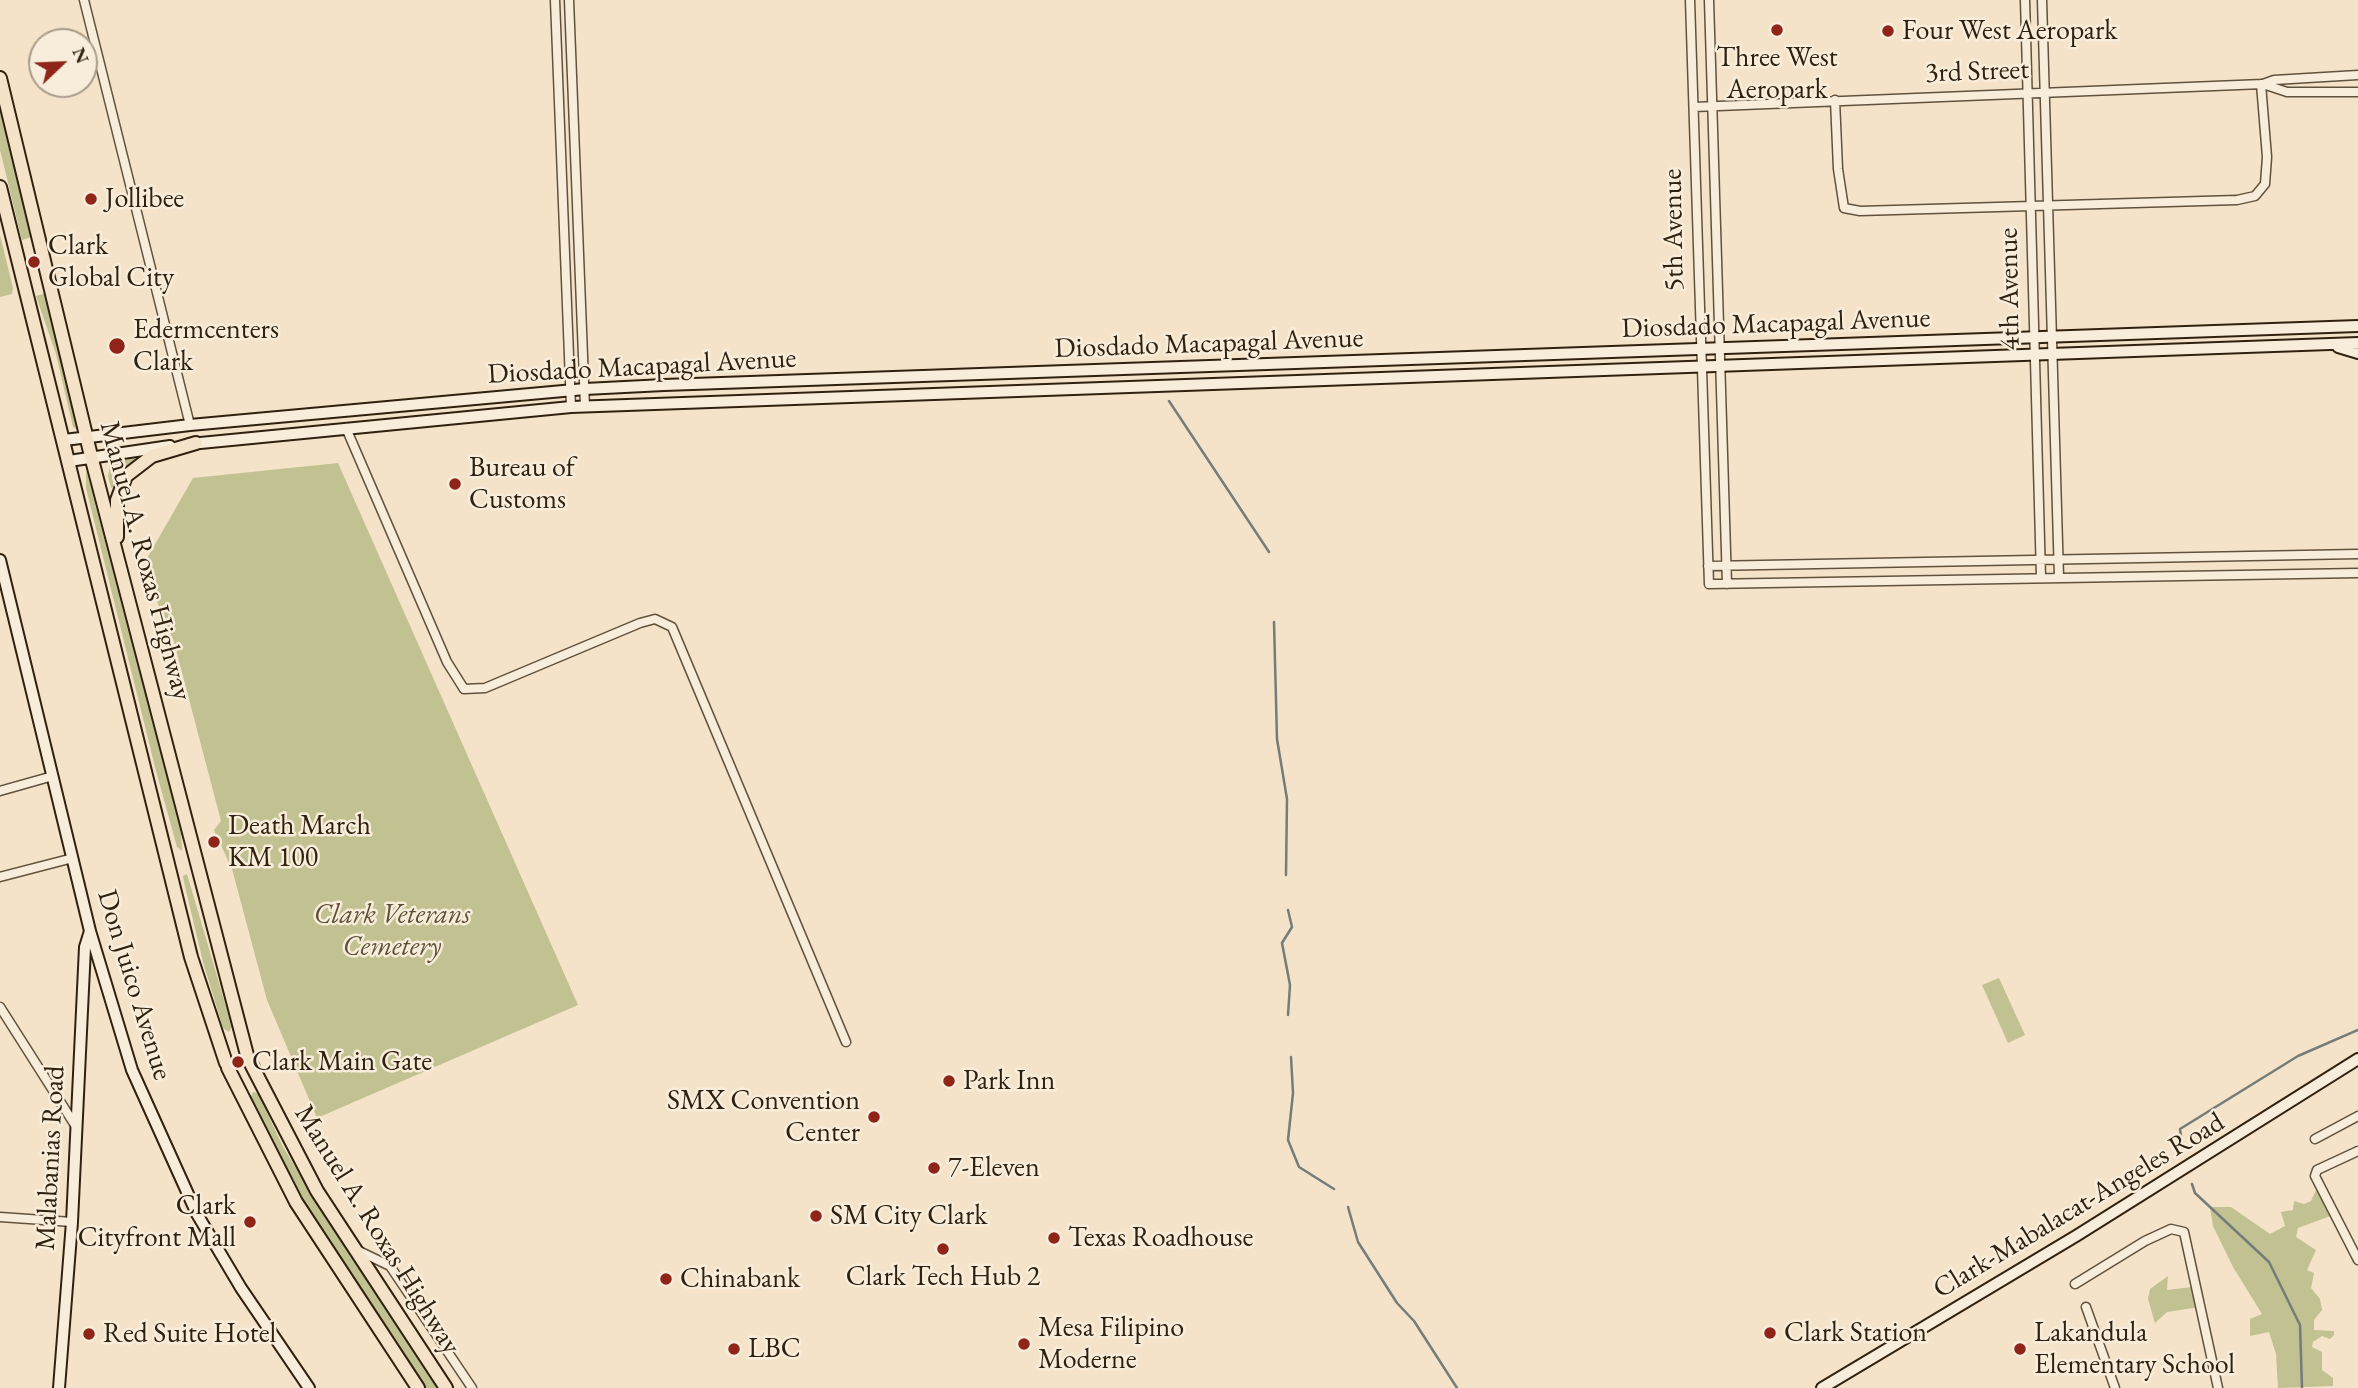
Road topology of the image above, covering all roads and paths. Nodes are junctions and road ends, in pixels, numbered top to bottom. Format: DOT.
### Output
graph roads {
  1 [pos="85,0"];
  2 [pos="555,0"];
  3 [pos="569,0"];
  4 [pos="1690,0"];
  5 [pos="1709,0"];
  6 [pos="2025,0"];
  7 [pos="2042,0"];
  8 [pos="2358,75"];
  9 [pos="0,78"];
  10 [pos="2262,84"];
  11 [pos="2046,92"];
  12 [pos="2358,92"];
  13 [pos="2028,93"];
  14 [pos="1835,100"];
  15 [pos="1712,106"];
  16 [pos="1694,107"];
  17 [pos="0,187"];
  18 [pos="2031,206"];
  19 [pos="2049,206"];
  20 [pos="2358,319"];
  21 [pos="2358,326"];
  22 [pos="2339,327"];
  23 [pos="2052,337"];
  24 [pos="2034,338"];
  25 [pos="2358,344"];
  26 [pos="2332,345"];
  27 [pos="1720,350"];
  28 [pos="1700,351"];
  29 [pos="2358,353"];
  30 [pos="2052,354"];
  31 [pos="2034,355"];
  32 [pos="1357,362"];
  33 [pos="1721,366"];
  34 [pos="1700,367"];
  35 [pos="1357,379"];
  36 [pos="585,389"];
  37 [pos="570,390"];
  38 [pos="570,407"];
  39 [pos="585,407"];
  40 [pos="190,425"];
  41 [pos="346,428"];
  42 [pos="86,436"];
  43 [pos="64,440"];
  44 [pos="196,443"];
  45 [pos="91,456"];
  46 [pos="69,461"];
  47 [pos="2358,554"];
  48 [pos="117,555"];
  49 [pos="2040,558"];
  50 [pos="2059,558"];
  51 [pos="0,560"];
  52 [pos="1727,565"];
  53 [pos="1709,566"];
  54 [pos="2358,573"];
  55 [pos="2041,577"];
  56 [pos="2059,577"];
  57 [pos="1727,584"];
  58 [pos="53,776"];
  59 [pos="0,791"];
  60 [pos="73,858"];
  61 [pos="0,877"];
  62 [pos="90,931"];
  63 [pos="0,1007"];
  64 [pos="241,1041"];
  65 [pos="846,1042"];
  66 [pos="220,1049"];
  67 [pos="2358,1059"];
  68 [pos="260,1084"];
  69 [pos="239,1093"];
  70 [pos="2358,1116"];
  71 [pos="75,1125"];
  72 [pos="2315,1139"];
  73 [pos="2358,1151"];
  74 [pos="0,1217"];
  75 [pos="72,1222"];
  76 [pos="353,1248"];
  77 [pos="2358,1260"];
  78 [pos="2075,1284"];
  79 [pos="2086,1307"];
  80 [pos="59,1388"];
  81 [pos="309,1388"];
  82 [pos="418,1388"];
  83 [pos="446,1388"];
  84 [pos="471,1388"];
  85 [pos="1822,1388"];
  86 [pos="2115,1388"];
  87 [pos="2218,1388"];
  1 -- 40 [label="street"];
  2 -- 37 [label="street"];
  3 -- 36 [label="street"];
  4 -- 16 [label="street, 5th Avenue"];
  5 -- 15 [label="street, 5th Avenue"];
  6 -- 13 [label="street, 4th Avenue"];
  7 -- 11 [label="street, 4th Avenue"];
  8 -- 10 [label="street, 3rd Street"];
  9 -- 42 [label="main road, Manuel A. Roxas Highway"];
  10 -- 11 [label="street, 3rd Street"];
  10 -- 12 [label="street, 3rd Street"];
  10 -- 19 [label="street"];
  11 -- 13 [label="street, 3rd Street"];
  11 -- 19 [label="street, 4th Avenue"];
  13 -- 14 [label="street, 3rd Street"];
  13 -- 18 [label="street, 4th Avenue"];
  14 -- 15 [label="street, 3rd Street"];
  14 -- 18 [label="street"];
  15 -- 16 [label="street, 3rd Street"];
  15 -- 27 [label="street, 5th Avenue"];
  16 -- 28 [label="street, 5th Avenue"];
  17 -- 43 [label="main road, Manuel A. Roxas Highway"];
  18 -- 19 [label="street"];
  18 -- 24 [label="street, 4th Avenue"];
  19 -- 23 [label="street, 4th Avenue"];
  20 -- 22 [label="main road"];
  21 -- 22 [label="main road, Diosdado Macapagal Avenue"];
  22 -- 23 [label="main road, Diosdado Macapagal Avenue"];
  23 -- 24 [label="main road, Diosdado Macapagal Avenue"];
  23 -- 30 [label="street, 4th Avenue"];
  24 -- 27 [label="main road, Diosdado Macapagal Avenue"];
  24 -- 31 [label="street, 4th Avenue"];
  25 -- 26 [label="main road, Diosdado Macapagal Avenue"];
  26 -- 29 [label="main road"];
  26 -- 30 [label="main road, Diosdado Macapagal Avenue"];
  27 -- 28 [label="main road, Diosdado Macapagal Avenue"];
  27 -- 33 [label="street, 5th Avenue"];
  28 -- 32 [label="main road, Diosdado Macapagal Avenue"];
  28 -- 34 [label="street, 5th Avenue"];
  30 -- 31 [label="main road, Diosdado Macapagal Avenue"];
  30 -- 50 [label="street, 4th Avenue"];
  31 -- 33 [label="main road, Diosdado Macapagal Avenue"];
  31 -- 49 [label="street, 4th Avenue"];
  32 -- 35 [label="main road"];
  32 -- 36 [label="main road, Diosdado Macapagal Avenue"];
  33 -- 34 [label="main road, Diosdado Macapagal Avenue"];
  33 -- 52 [label="street, 5th Avenue"];
  34 -- 35 [label="main road, Diosdado Macapagal Avenue"];
  34 -- 53 [label="street, 5th Avenue"];
  35 -- 39 [label="main road, Diosdado Macapagal Avenue"];
  36 -- 37 [label="main road, Diosdado Macapagal Avenue"];
  36 -- 39 [label="street"];
  37 -- 38 [label="street"];
  37 -- 40 [label="main road, Diosdado Macapagal Avenue"];
  38 -- 39 [label="main road, Diosdado Macapagal Avenue"];
  38 -- 41 [label="main road, Diosdado Macapagal Avenue"];
  40 -- 42 [label="main road, Diosdado Macapagal Avenue"];
  41 -- 44 [label="main road, Diosdado Macapagal Avenue"];
  41 -- 65 [label="street"];
  42 -- 43 [label="main road, Diosdado Macapagal Avenue"];
  42 -- 45 [label="main road, Manuel A. Roxas Highway"];
  43 -- 46 [label="main road, Manuel A. Roxas Highway"];
  44 -- 45 [label="main road, Diosdado Macapagal Avenue"];
  44 -- 48 [label="main road"];
  45 -- 46 [label="main road, Diosdado Macapagal Avenue"];
  45 -- 48 [label="main road, Manuel A. Roxas Highway"];
  46 -- 66 [label="main road, Manuel A. Roxas Highway"];
  47 -- 50 [label="street"];
  48 -- 64 [label="main road, Manuel A. Roxas Highway"];
  49 -- 50 [label="street"];
  49 -- 52 [label="street"];
  49 -- 55 [label="street, 4th Avenue"];
  50 -- 56 [label="street, 4th Avenue"];
  51 -- 58 [label="main road, Don Juico Avenue"];
  52 -- 53 [label="street"];
  52 -- 57 [label="street, 5th Avenue"];
  53 -- 57 [label="street, 5th Avenue"];
  54 -- 56 [label="street"];
  55 -- 56 [label="street"];
  55 -- 57 [label="street"];
  58 -- 59 [label="street"];
  58 -- 60 [label="main road, Don Juico Avenue"];
  60 -- 61 [label="street"];
  60 -- 62 [label="main road, Don Juico Avenue"];
  62 -- 71 [label="main road, Malabanias Road"];
  62 -- 81 [label="main road, Don Juico Avenue"];
  63 -- 71 [label="street"];
  64 -- 66 [label="main road"];
  64 -- 68 [label="main road, Manuel A. Roxas Highway"];
  66 -- 69 [label="main road, Manuel A. Roxas Highway"];
  67 -- 85 [label="main road, Clark-Mabalacat-Angeles Road"];
  68 -- 69 [label="main road"];
  68 -- 76 [label="main road, Manuel A. Roxas Highway"];
  69 -- 82 [label="main road, Manuel A. Roxas Highway"];
  70 -- 72 [label="street"];
  71 -- 75 [label="main road, Malabanias Road"];
  73 -- 77 [label="street"];
  74 -- 75 [label="street"];
  75 -- 80 [label="main road, Malabanias Road"];
  76 -- 83 [label="main road, Manuel A. Roxas Highway"];
  76 -- 84 [label="street"];
  78 -- 87 [label="street"];
  79 -- 86 [label="street"];
}
